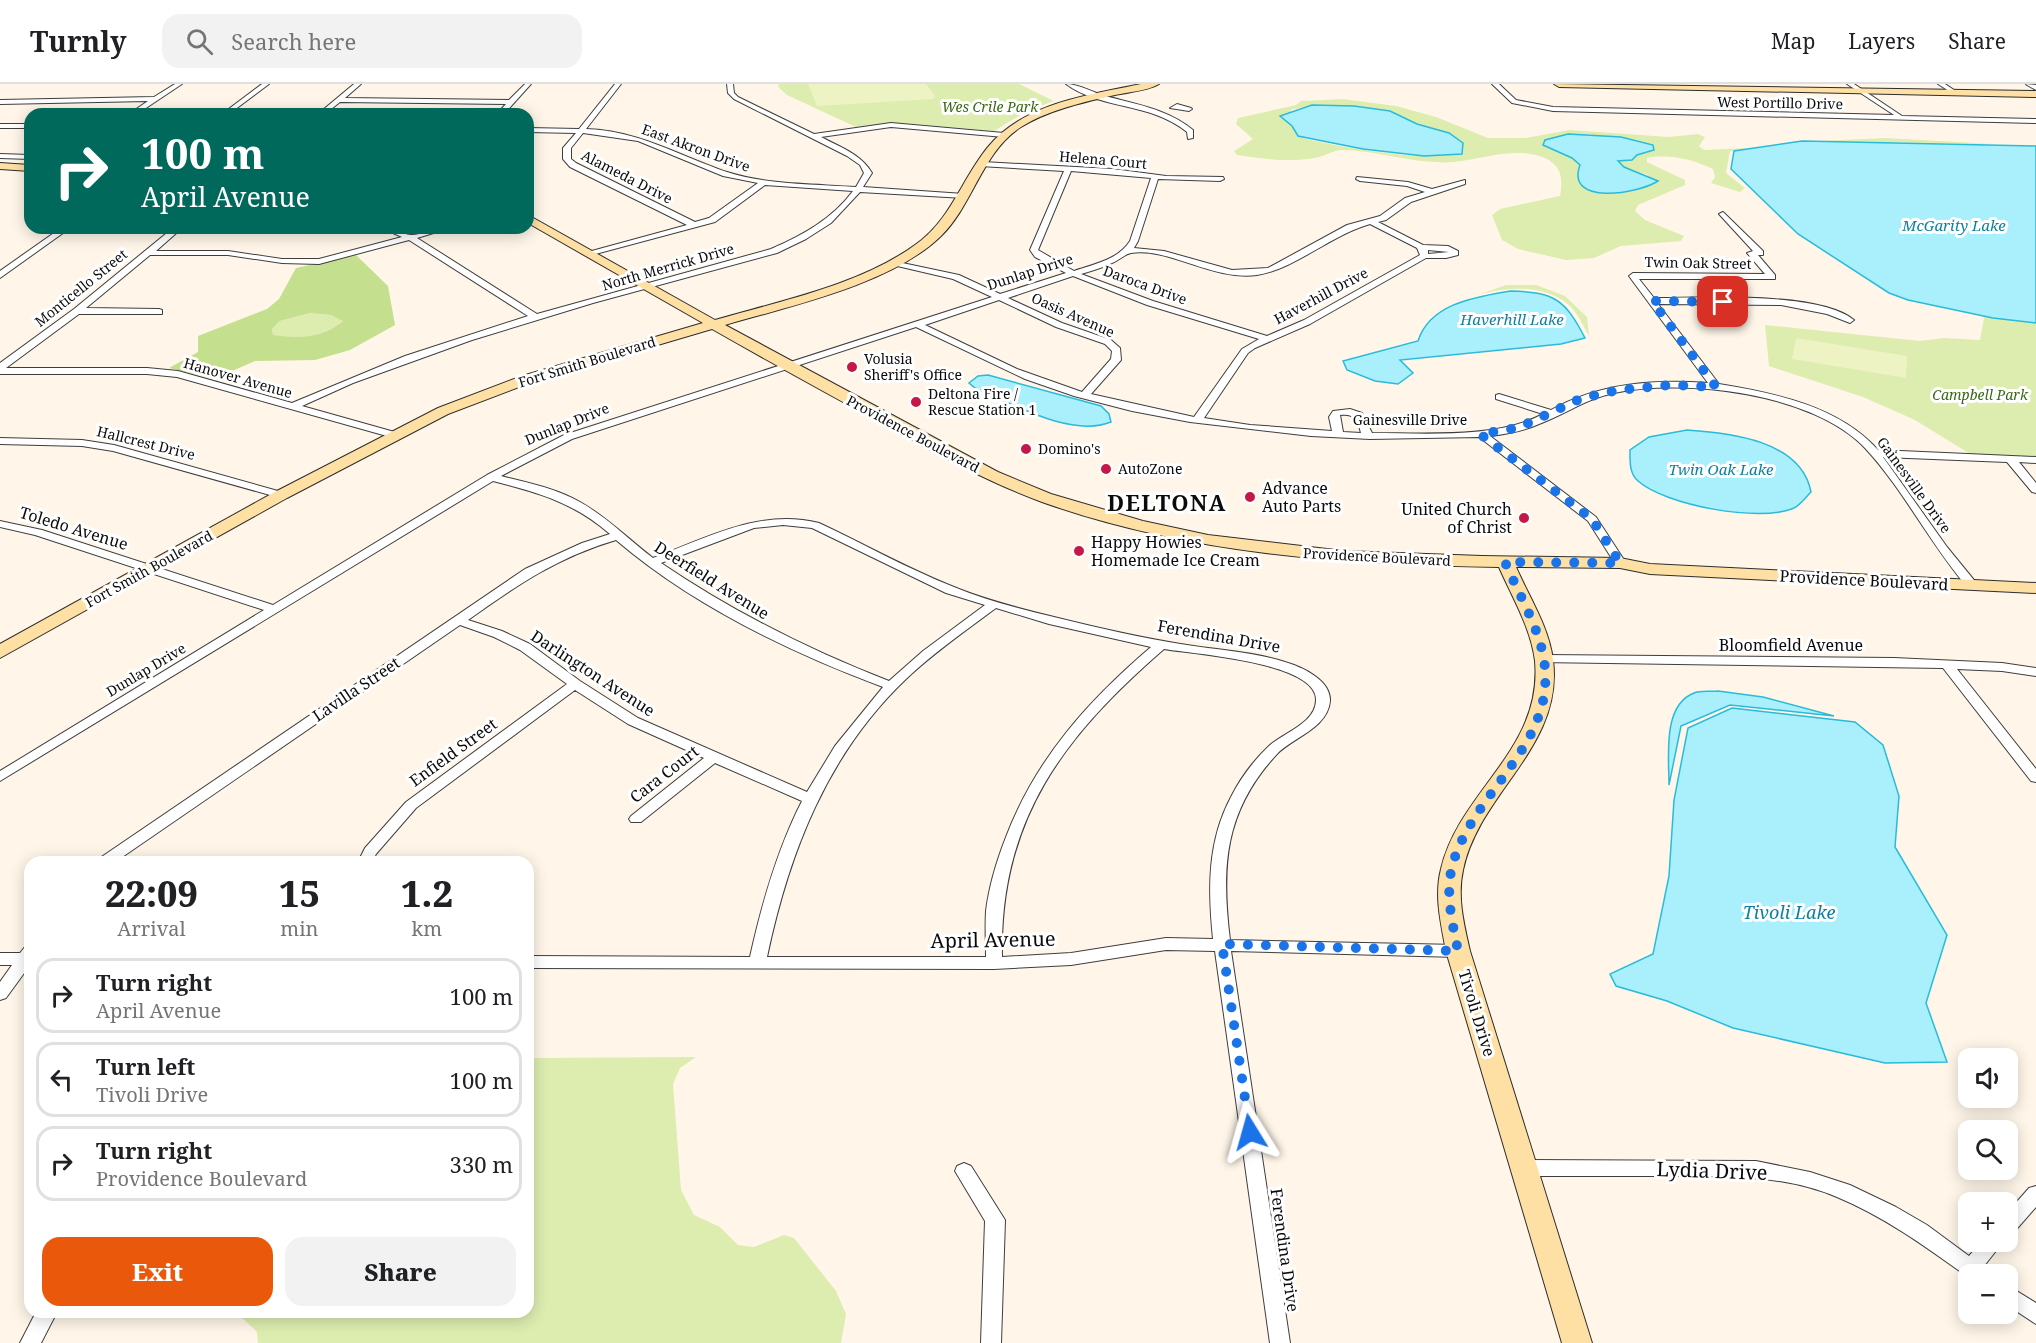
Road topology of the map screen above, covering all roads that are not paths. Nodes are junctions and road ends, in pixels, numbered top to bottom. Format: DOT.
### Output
graph roads {
  1 [pos="179,84"];
  2 [pos="266,84"];
  3 [pos="358,84"];
  4 [pos="528,84"];
  5 [pos="618,84"];
  6 [pos="729,84"];
  7 [pos="1069,84"];
  8 [pos="1154,84"];
  9 [pos="1495,84"];
  10 [pos="1559,84"];
  11 [pos="1584,84"];
  12 [pos="1850,84"];
  13 [pos="1941,84"];
  14 [pos="2029,84"];
  15 [pos="1672,85"];
  16 [pos="1764,86"];
  17 [pos="2036,88"];
  18 [pos="1859,90"];
  19 [pos="1954,92"];
  20 [pos="1097,94"];
  21 [pos="2036,94"];
  22 [pos="156,99"];
  23 [pos="339,100"];
  24 [pos="0,102"];
  25 [pos="512,102"];
  26 [pos="142,108"];
  27 [pos="233,108"];
  28 [pos="329,108"];
  29 [pos="506,108"];
  30 [pos="1176,110"];
  31 [pos="1165,113"];
  32 [pos="1900,117"];
  33 [pos="2036,121"];
  34 [pos="0,126"];
  35 [pos="24,126"];
  36 [pos="534,130"];
  37 [pos="581,131"];
  38 [pos="1004,135"];
  39 [pos="814,136"];
  40 [pos="1190,138"];
  41 [pos="0,156"];
  42 [pos="24,157"];
  43 [pos="983,164"];
  44 [pos="0,166"];
  45 [pos="24,166"];
  46 [pos="1069,168"];
  47 [pos="1155,177"];
  48 [pos="1220,179"];
  49 [pos="1360,179"];
  50 [pos="1462,182"];
  51 [pos="763,183"];
  52 [pos="858,190"];
  53 [pos="1430,191"];
  54 [pos="964,196"];
  55 [pos="1723,214"];
  56 [pos="534,221"];
  57 [pos="1372,222"];
  58 [pos="696,226"];
  59 [pos="58,234"];
  60 [pos="171,234"];
  61 [pos="401,234"];
  62 [pos="425,234"];
  63 [pos="411,238"];
  64 [pos="1129,250"];
  65 [pos="147,253"];
  66 [pos="591,254"];
  67 [pos="896,263"];
  68 [pos="0,265"];
  69 [pos="13,266"];
  70 [pos="1076,273"];
  71 [pos="0,275"];
  72 [pos="648,287"];
  73 [pos="1000,298"];
  74 [pos="1652,301"];
  75 [pos="77,311"];
  76 [pos="159,312"];
  77 [pos="537,318"];
  78 [pos="1850,320"];
  79 [pos="715,324"];
  80 [pos="917,324"];
  81 [pos="1267,339"];
  82 [pos="785,365"];
  83 [pos="0,370"];
  84 [pos="1716,387"];
  85 [pos="1086,395"];
  86 [pos="1499,397"];
  87 [pos="292,407"];
  88 [pos="1552,414"];
  89 [pos="1198,419"];
  90 [pos="1338,433"];
  91 [pos="1480,434"];
  92 [pos="394,435"];
  93 [pos="1367,435"];
  94 [pos="0,441"];
  95 [pos="1875,453"];
  96 [pos="2010,459"];
  97 [pos="2036,460"];
  98 [pos="491,477"];
  99 [pos="2036,490"];
  100 [pos="281,495"];
  101 [pos="0,524"];
  102 [pos="619,535"];
  103 [pos="1505,562"];
  104 [pos="651,563"];
  105 [pos="1620,563"];
  106 [pos="151,568"];
  107 [pos="2036,579"];
  108 [pos="1967,580"];
  109 [pos="2036,588"];
  110 [pos="994,604"];
  111 [pos="274,610"];
  112 [pos="457,620"];
  113 [pos="1161,645"];
  114 [pos="0,652"];
  115 [pos="1544,659"];
  116 [pos="1946,664"];
  117 [pos="2036,672"];
  118 [pos="575,684"];
  119 [pos="891,686"];
  120 [pos="714,757"];
  121 [pos="0,777"];
  122 [pos="2036,778"];
  123 [pos="809,799"];
  124 [pos="636,819"];
  125 [pos="114,856"];
  126 [pos="368,856"];
  127 [pos="1222,944"];
  128 [pos="1458,951"];
  129 [pos="24,956"];
  130 [pos="0,959"];
  131 [pos="24,961"];
  132 [pos="534,962"];
  133 [pos="757,963"];
  134 [pos="994,963"];
  135 [pos="0,994"];
  136 [pos="1525,1168"];
  137 [pos="964,1171"];
  138 [pos="2036,1194"];
  139 [pos="2018,1214"];
  140 [pos="1965,1264"];
  141 [pos="2018,1302"];
  142 [pos="2036,1315"];
  143 [pos="44,1318"];
  144 [pos="30,1343"];
  145 [pos="991,1343"];
  146 [pos="1280,1343"];
  147 [pos="1577,1343"];
  1 -- 22 [label="street"];
  2 -- 27 [label="street"];
  3 -- 23 [label="street"];
  4 -- 25 [label="street"];
  5 -- 37 [label="street, Alameda Drive"];
  6 -- 39 [label="street, North Merrick Drive"];
  7 -- 20 [label="street"];
  8 -- 20 [label="street, Fort Smith Boulevard"];
  9 -- 32 [label="street, West Portillo Drive"];
  10 -- 11 [label="street"];
  11 -- 15 [label="street"];
  12 -- 18 [label="street"];
  13 -- 19 [label="street"];
  14 -- 17 [label="street"];
  15 -- 16 [label="street"];
  16 -- 18 [label="street"];
  18 -- 19 [label="street"];
  18 -- 32 [label="street"];
  19 -- 21 [label="street"];
  20 -- 31 [label="street"];
  20 -- 38 [label="street, Fort Smith Boulevard"];
  22 -- 24 [label="street"];
  22 -- 26 [label="street"];
  23 -- 25 [label="street"];
  23 -- 28 [label="street"];
  25 -- 29 [label="street"];
  30 -- 31 [label="street"];
  31 -- 40 [label="street"];
  32 -- 33 [label="street, West Portillo Drive"];
  34 -- 35 [label="street"];
  36 -- 37 [label="street, East Akron Drive"];
  37 -- 51 [label="street, East Akron Drive"];
  37 -- 58 [label="street, Alameda Drive"];
  38 -- 39 [label="street"];
  38 -- 43 [label="street, Fort Smith Boulevard"];
  39 -- 52 [label="street, North Merrick Drive"];
  41 -- 42 [label="street"];
  43 -- 46 [label="street, Helena Court"];
  43 -- 54 [label="street, Fort Smith Boulevard"];
  44 -- 45 [label="street"];
  46 -- 47 [label="street, Helena Court"];
  46 -- 70 [label="street, Daroca Drive"];
  47 -- 48 [label="street, Helena Court"];
  47 -- 64 [label="street"];
  49 -- 53 [label="street"];
  50 -- 53 [label="street"];
  51 -- 52 [label="street, East Akron Drive"];
  51 -- 58 [label="street"];
  52 -- 54 [label="street, East Akron Drive"];
  52 -- 72 [label="street, North Merrick Drive"];
  53 -- 57 [label="street"];
  54 -- 67 [label="street, Fort Smith Boulevard"];
  55 -- 74 [label="street, Twin Oak Street"];
  56 -- 66 [label="street, Providence Boulevard"];
  57 -- 64 [label="street"];
  57 -- 81 [label="street, Haverhill Drive"];
  58 -- 66 [label="street"];
  59 -- 69 [label="street"];
  60 -- 65 [label="street, Monticello Street"];
  61 -- 63 [label="street"];
  62 -- 63 [label="street"];
  63 -- 65 [label="street"];
  63 -- 77 [label="street"];
  64 -- 70 [label="street, Dunlap Drive"];
  65 -- 75 [label="street, Monticello Street"];
  66 -- 72 [label="street, Providence Boulevard"];
  67 -- 73 [label="street, Oasis Avenue"];
  67 -- 79 [label="street, Fort Smith Boulevard"];
  68 -- 69 [label="street"];
  69 -- 71 [label="street"];
  70 -- 73 [label="street, Dunlap Drive"];
  70 -- 81 [label="street, Daroca Drive"];
  72 -- 77 [label="street, North Merrick Drive"];
  72 -- 79 [label="street, Providence Boulevard"];
  73 -- 80 [label="street, Dunlap Drive"];
  73 -- 85 [label="street, Oasis Avenue"];
  74 -- 78 [label="street"];
  74 -- 84 [label="street, Twin Oak Street"];
  75 -- 76 [label="street"];
  75 -- 83 [label="street, Monticello Street"];
  77 -- 87 [label="street, North Merrick Drive"];
  79 -- 82 [label="street, Providence Boulevard"];
  79 -- 92 [label="street, Fort Smith Boulevard"];
  80 -- 82 [label="street, Dunlap Drive"];
  80 -- 85 [label="street, Gainesville Drive"];
  81 -- 89 [label="street, Haverhill Drive"];
  82 -- 98 [label="street, Dunlap Drive"];
  82 -- 103 [label="street, Providence Boulevard"];
  83 -- 87 [label="street, Hanover Avenue"];
  84 -- 88 [label="street, Gainesville Drive"];
  84 -- 95 [label="street, Gainesville Drive"];
  85 -- 89 [label="street, Gainesville Drive"];
  86 -- 88 [label="street"];
  87 -- 92 [label="street, Hanover Avenue"];
  88 -- 91 [label="street, Gainesville Drive"];
  89 -- 90 [label="street, Gainesville Drive"];
  90 -- 93 [label="street, Gainesville Drive"];
  90 -- 93 [label="street"];
  91 -- 93 [label="street, Gainesville Drive"];
  91 -- 105 [label="street"];
  92 -- 100 [label="street, Fort Smith Boulevard"];
  94 -- 100 [label="street, Hallcrest Drive"];
  95 -- 96 [label="street"];
  95 -- 108 [label="street, Gainesville Drive"];
  96 -- 97 [label="street"];
  96 -- 99 [label="street"];
  98 -- 102 [label="street, Deerfield Avenue"];
  98 -- 111 [label="street, Dunlap Drive"];
  100 -- 106 [label="street, Fort Smith Boulevard"];
  101 -- 106 [label="street, Toledo Avenue"];
  102 -- 104 [label="street, Deerfield Avenue"];
  102 -- 112 [label="street, Lavilla Street"];
  103 -- 105 [label="street, Providence Boulevard"];
  103 -- 115 [label="street, Tivoli Drive"];
  104 -- 110 [label="street, Ferendina Drive"];
  104 -- 119 [label="street, Deerfield Avenue"];
  105 -- 108 [label="street, Providence Boulevard"];
  106 -- 111 [label="street, Toledo Avenue"];
  106 -- 114 [label="street, Fort Smith Boulevard"];
  107 -- 108 [label="street, Providence Boulevard"];
  108 -- 109 [label="street, Providence Boulevard"];
  110 -- 113 [label="street, Ferendina Drive"];
  110 -- 119 [label="street"];
  111 -- 121 [label="street, Dunlap Drive"];
  112 -- 118 [label="street, Darlington Avenue"];
  112 -- 125 [label="street, Lavilla Street"];
  113 -- 127 [label="street, Ferendina Drive"];
  113 -- 134 [label="street"];
  115 -- 116 [label="street, Bloomfield Avenue"];
  115 -- 128 [label="street, Tivoli Drive"];
  116 -- 117 [label="street, Bloomfield Avenue"];
  116 -- 122 [label="street"];
  118 -- 120 [label="street, Darlington Avenue"];
  118 -- 126 [label="street, Enfield Street"];
  119 -- 123 [label="street"];
  120 -- 123 [label="street, Darlington Avenue"];
  120 -- 124 [label="street, Cara Court"];
  123 -- 133 [label="street"];
  127 -- 128 [label="street, April Avenue"];
  127 -- 134 [label="street, April Avenue"];
  127 -- 146 [label="street, Ferendina Drive"];
  128 -- 136 [label="street, Tivoli Drive"];
  129 -- 130 [label="street"];
  131 -- 135 [label="street"];
  132 -- 133 [label="street, April Avenue"];
  133 -- 134 [label="street, April Avenue"];
  136 -- 140 [label="street, Lydia Drive"];
  136 -- 147 [label="street, Tivoli Drive"];
  137 -- 145 [label="street"];
  138 -- 139 [label="street"];
  141 -- 142 [label="street"];
  143 -- 144 [label="street"];
}
